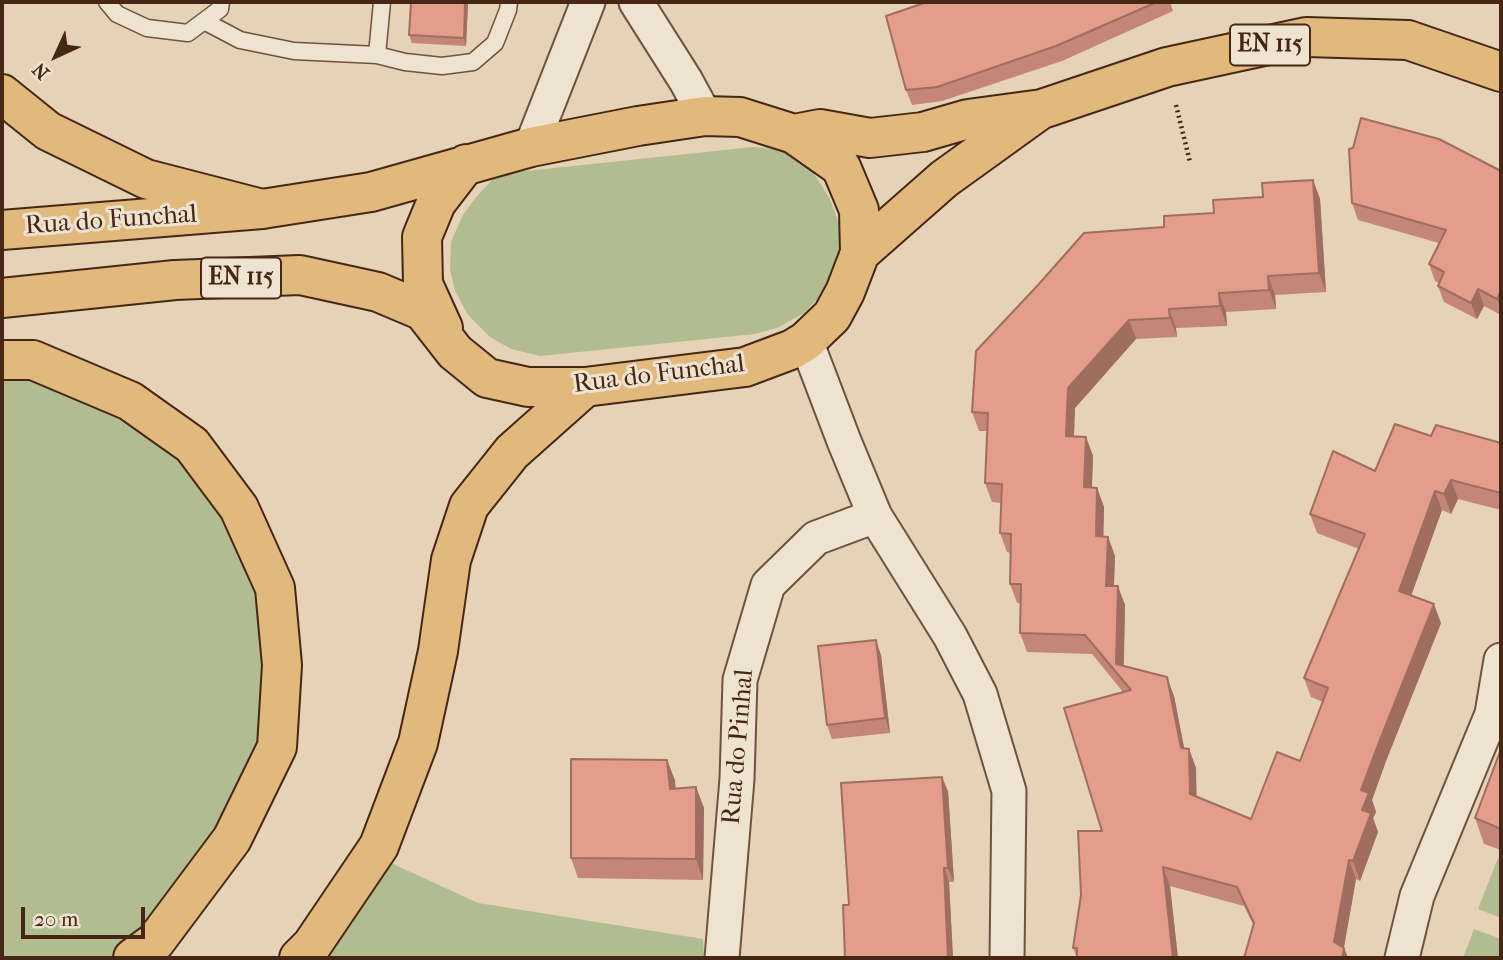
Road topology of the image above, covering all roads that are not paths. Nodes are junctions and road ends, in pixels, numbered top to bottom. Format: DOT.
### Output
graph roads {
  1 [pos="107,2"];
  2 [pos="221,2"];
  3 [pos="382,2"];
  4 [pos="509,2"];
  5 [pos="588,2"];
  6 [pos="636,2"];
  7 [pos="204,21"];
  8 [pos="377,55"];
  9 [pos="1501,72"];
  10 [pos="2,94"];
  11 [pos="1042,109"];
  12 [pos="705,116"];
  13 [pos="794,134"];
  14 [pos="531,147"];
  15 [pos="466,164"];
  16 [pos="262,209"];
  17 [pos="2,230"];
  18 [pos="860,253"];
  19 [pos="2,298"];
  20 [pos="806,341"];
  21 [pos="455,352"];
  22 [pos="2,360"];
  23 [pos="585,387"];
  24 [pos="876,516"];
  25 [pos="1501,660"];
  26 [pos="1497,715"];
  27 [pos="133,958"];
  28 [pos="299,958"];
  29 [pos="722,958"];
  30 [pos="1007,958"];
  31 [pos="1402,958"];
  1 -- 7 [label="lane"];
  2 -- 7 [label="lane"];
  3 -- 8 [label="lane"];
  4 -- 8 [label="lane"];
  5 -- 14 [label="street"];
  6 -- 12 [label="street"];
  7 -- 8 [label="lane"];
  9 -- 11 [label="main road, Rua do Funchal / EN 115"];
  10 -- 16 [label="main road"];
  11 -- 13 [label="main road, Rua do Funchal"];
  11 -- 18 [label="main road, Rua do Funchal"];
  12 -- 13 [label="main road, Rua do Funchal"];
  12 -- 14 [label="main road, Rua do Funchal"];
  13 -- 18 [label="main road, Rua do Funchal"];
  14 -- 15 [label="main road, Rua do Funchal"];
  15 -- 16 [label="main road, Rua do Funchal"];
  15 -- 21 [label="main road, Rua do Funchal"];
  16 -- 17 [label="main road, Rua do Funchal"];
  18 -- 20 [label="main road, Rua do Funchal"];
  19 -- 21 [label="main road, Rua do Funchal / EN 115"];
  20 -- 23 [label="main road, Rua do Funchal"];
  20 -- 24 [label="street"];
  21 -- 23 [label="main road, Rua do Funchal"];
  22 -- 27 [label="main road"];
  23 -- 28 [label="main road"];
  24 -- 29 [label="street, Rua do Pinhal"];
  24 -- 30 [label="street"];
  25 -- 26 [label="street"];
  26 -- 31 [label="street"];
}
